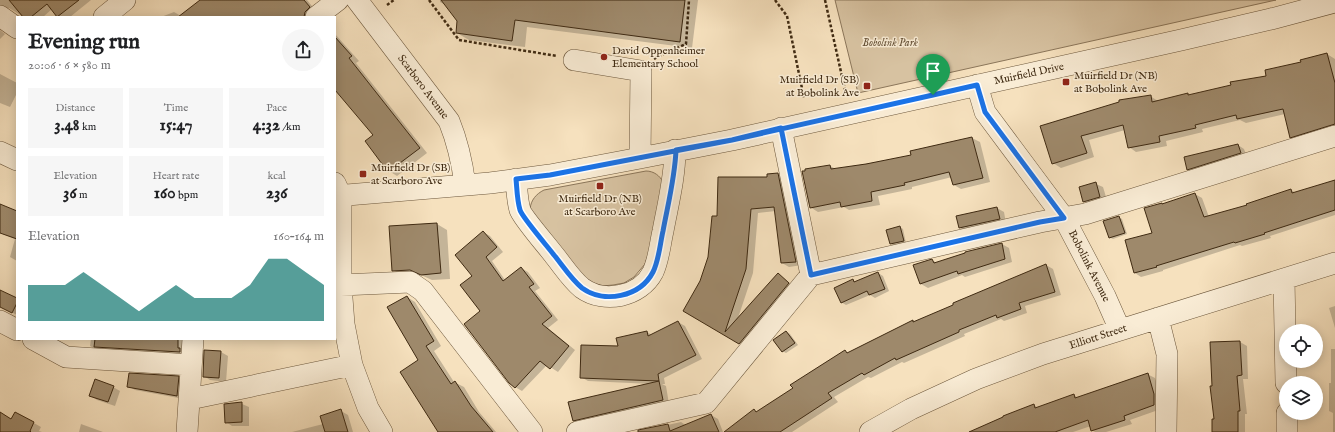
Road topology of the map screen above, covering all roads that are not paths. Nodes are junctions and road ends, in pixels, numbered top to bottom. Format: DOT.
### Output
graph roads {
  1 [pos="125,0"];
  2 [pos="338,0"];
  3 [pos="357,0"];
  4 [pos="1335,2"];
  5 [pos="0,16"];
  6 [pos="105,16"];
  7 [pos="317,16"];
  8 [pos="16,27"];
  9 [pos="574,60"];
  10 [pos="977,85"];
  11 [pos="781,128"];
  12 [pos="1335,136"];
  13 [pos="676,150"];
  14 [pos="640,158"];
  15 [pos="516,179"];
  16 [pos="465,185"];
  17 [pos="337,191"];
  18 [pos="1064,218"];
  19 [pos="1335,263"];
  20 [pos="811,275"];
  21 [pos="1284,279"];
  22 [pos="341,285"];
  23 [pos="1158,318"];
  24 [pos="0,321"];
  25 [pos="16,329"];
  26 [pos="1120,330"];
  27 [pos="35,340"];
  28 [pos="193,340"];
  29 [pos="191,365"];
  30 [pos="352,365"];
  31 [pos="1286,376"];
  32 [pos="190,399"];
  33 [pos="1287,420"];
  34 [pos="187,432"];
  35 [pos="382,432"];
  36 [pos="532,432"];
  37 [pos="577,432"];
  38 [pos="870,432"];
  39 [pos="1166,432"];
  40 [pos="1287,432"];
  1 -- 6 [label="street"];
  2 -- 7 [label="street"];
  3 -- 16 [label="street, Scarboro Avenue"];
  4 -- 10 [label="street, Muirfield Drive"];
  5 -- 8 [label="street"];
  9 -- 14 [label="street"];
  10 -- 11 [label="street, Muirfield Drive"];
  10 -- 18 [label="street, Bobolink Avenue"];
  11 -- 13 [label="street, Muirfield Drive"];
  11 -- 20 [label="street"];
  12 -- 18 [label="street"];
  13 -- 14 [label="street, Muirfield Drive"];
  13 -- 15 [label="street"];
  14 -- 15 [label="street, Muirfield Drive"];
  15 -- 16 [label="street, Muirfield Drive"];
  16 -- 17 [label="street, Muirfield Drive"];
  17 -- 22 [label="street"];
  18 -- 20 [label="street"];
  18 -- 26 [label="street, Bobolink Avenue"];
  19 -- 21 [label="street, Elliott Street"];
  20 -- 37 [label="street"];
  21 -- 23 [label="street, Elliott Street"];
  21 -- 31 [label="street"];
  22 -- 30 [label="street"];
  22 -- 36 [label="street"];
  23 -- 26 [label="street, Elliott Street"];
  23 -- 39 [label="street"];
  24 -- 25 [label="street"];
  26 -- 38 [label="street, Elliott Street"];
  27 -- 29 [label="street"];
  28 -- 29 [label="street"];
  29 -- 32 [label="street"];
  30 -- 32 [label="street"];
  30 -- 35 [label="street"];
  32 -- 34 [label="street"];
  33 -- 40 [label="street"];
}
